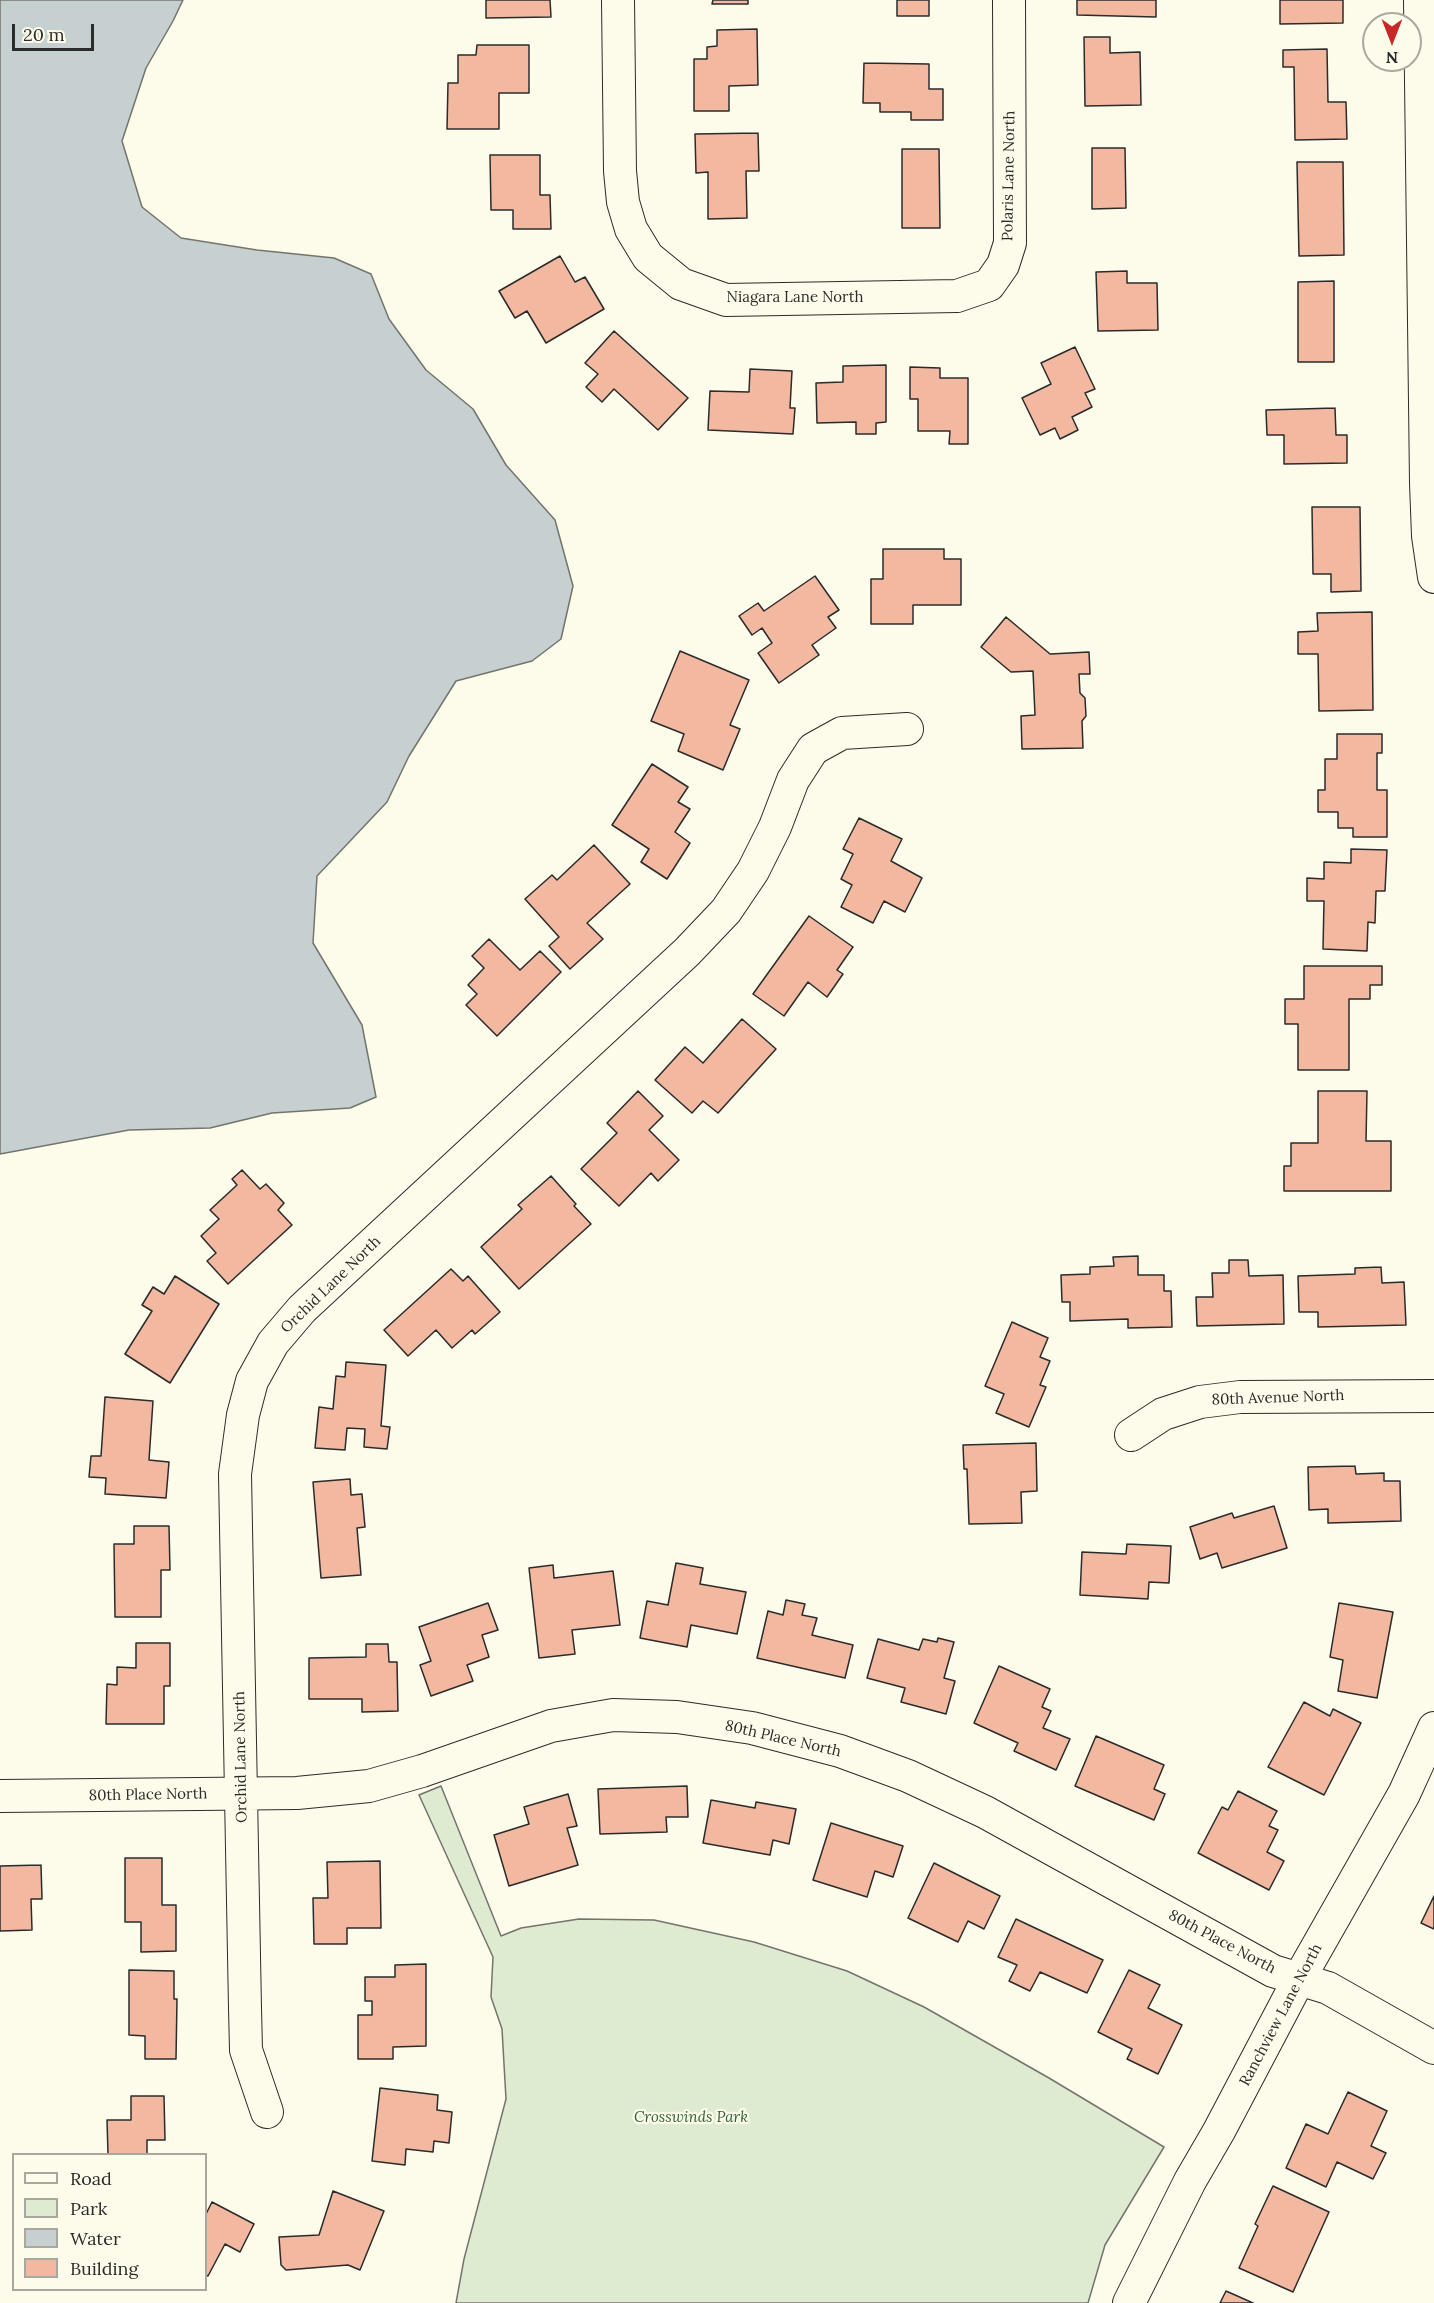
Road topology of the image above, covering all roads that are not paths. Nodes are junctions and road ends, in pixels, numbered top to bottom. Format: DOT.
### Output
graph roads {
  1 [pos="618,0"];
  2 [pos="1009,0"];
  3 [pos="1420,0"];
  4 [pos="930,297"];
  5 [pos="1431,536"];
  6 [pos="1434,577"];
  7 [pos="906,729"];
  8 [pos="1434,1396"];
  9 [pos="1131,1435"];
  10 [pos="1434,1728"];
  11 [pos="241,1794"];
  12 [pos="0,1796"];
  13 [pos="1299,1979"];
  14 [pos="1434,2048"];
  15 [pos="267,2112"];
  16 [pos="1129,2303"];
  1 -- 4 [label="street, Niagara Lane North"];
  2 -- 4 [label="street, Polaris Lane North"];
  3 -- 5 [label="street"];
  5 -- 6 [label="street"];
  7 -- 11 [label="street, Orchid Lane North"];
  8 -- 9 [label="street, 80th Avenue North"];
  10 -- 13 [label="street, Ranchview Lane North"];
  11 -- 12 [label="street, 80th Place North"];
  11 -- 13 [label="street, 80th Place North"];
  11 -- 15 [label="street, Orchid Lane North"];
  13 -- 14 [label="street, 80th Place North"];
  13 -- 16 [label="street, Ranchview Lane North"];
}
